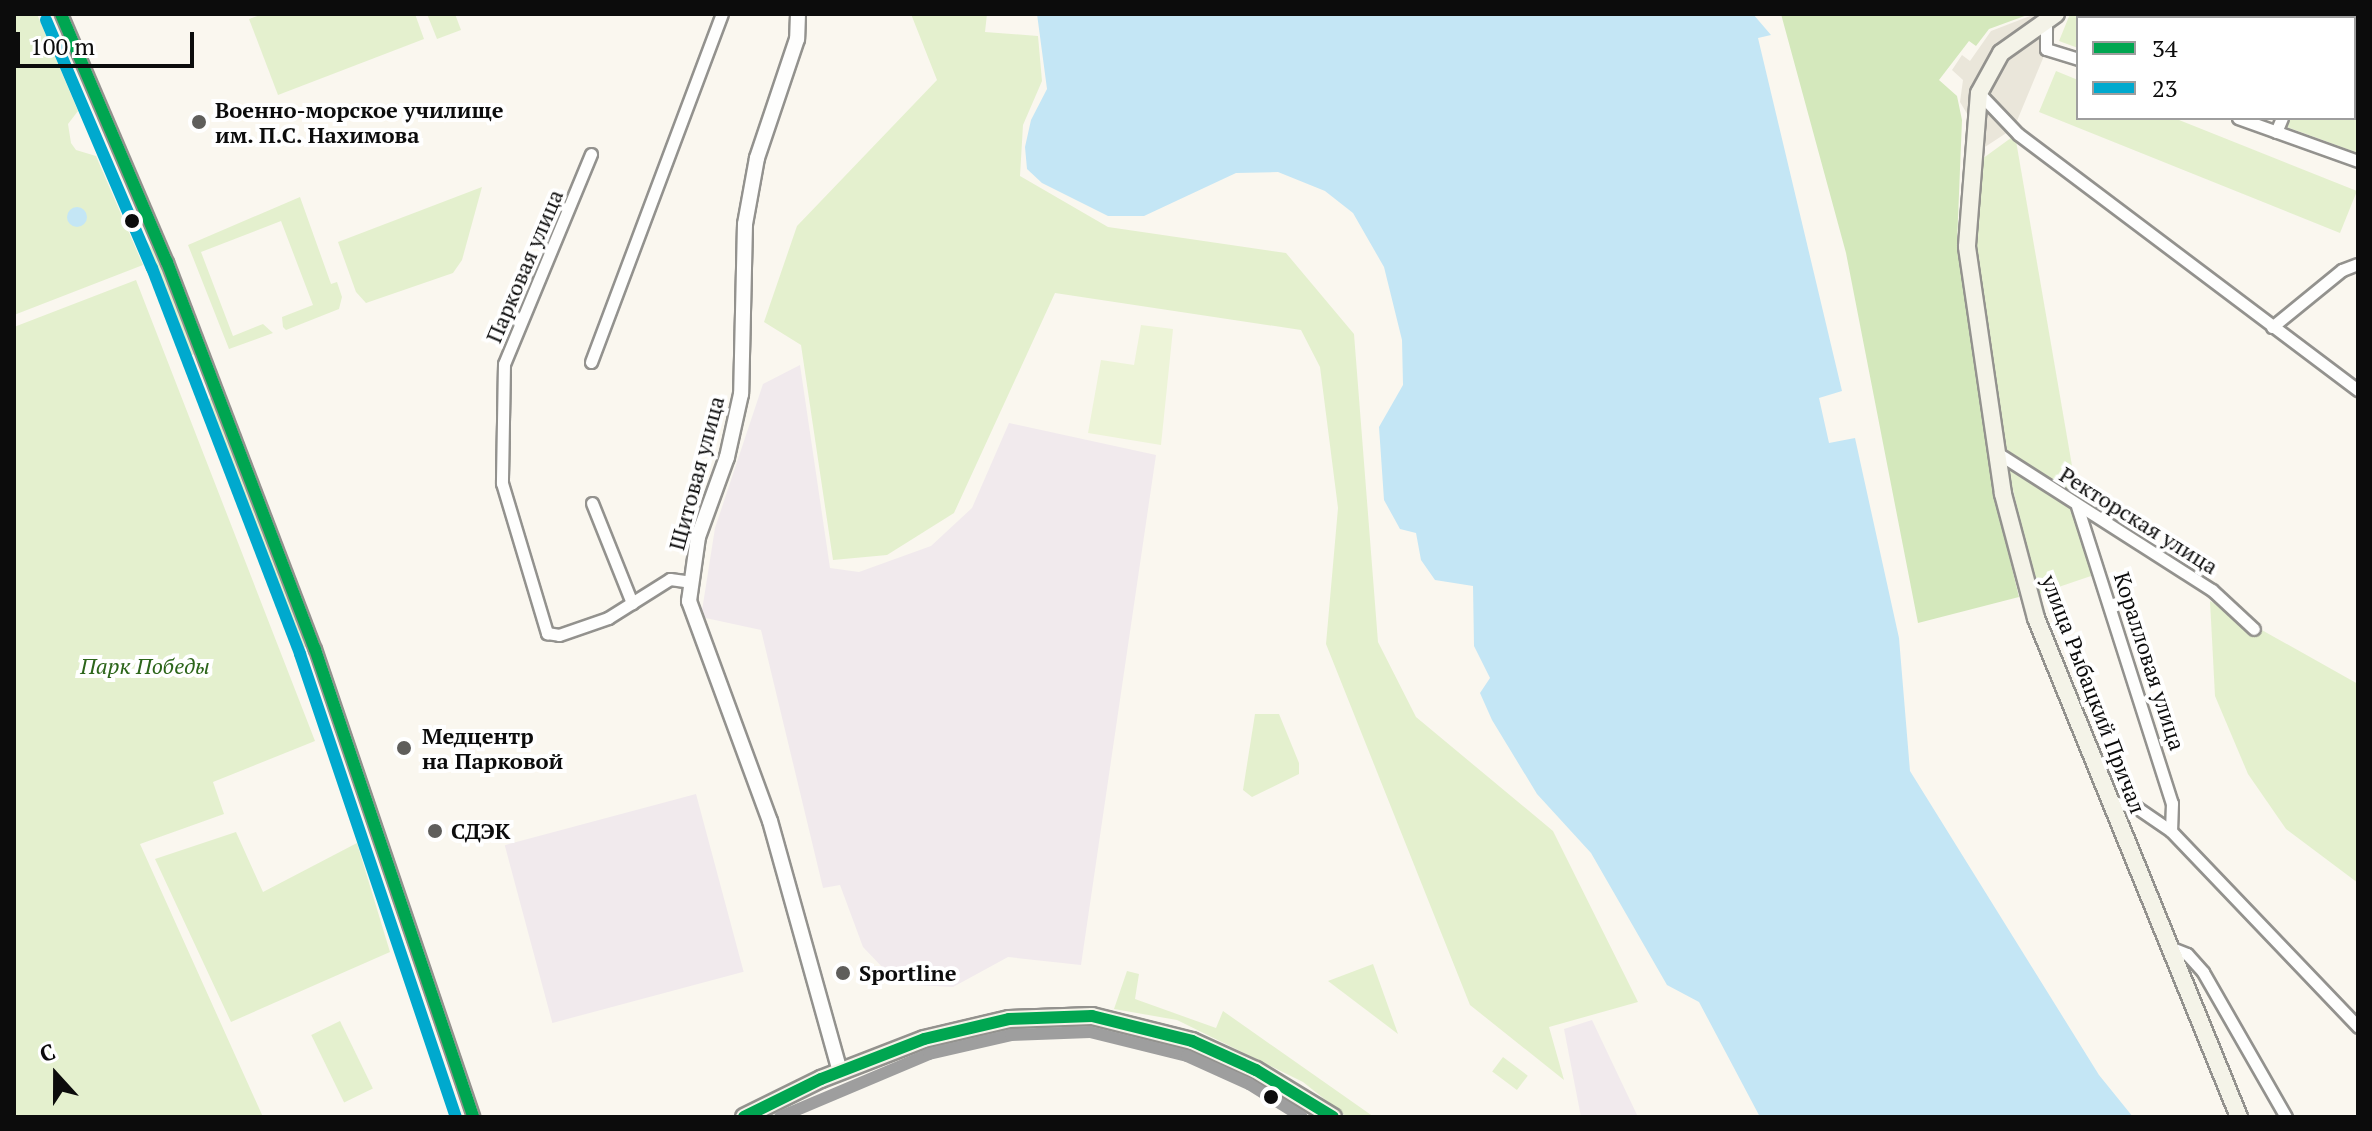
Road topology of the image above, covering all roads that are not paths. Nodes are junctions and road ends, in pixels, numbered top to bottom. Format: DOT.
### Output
graph roads {
  1 [pos="61,14"];
  2 [pos="722,14"];
  3 [pos="798,14"];
  4 [pos="2051,18"];
  5 [pos="2076,58"];
  6 [pos="1982,86"];
  7 [pos="2243,120"];
  8 [pos="2281,120"];
  9 [pos="2276,132"];
  10 [pos="591,154"];
  11 [pos="2358,161"];
  12 [pos="2358,264"];
  13 [pos="2272,327"];
  14 [pos="591,362"];
  15 [pos="2358,390"];
  16 [pos="1996,452"];
  17 [pos="592,503"];
  18 [pos="2077,506"];
  19 [pos="692,582"];
  20 [pos="632,603"];
  21 [pos="2254,629"];
  22 [pos="2112,802"];
  23 [pos="2171,831"];
  24 [pos="2169,946"];
  25 [pos="2358,1027"];
  26 [pos="840,1071"];
  27 [pos="473,1117"];
  28 [pos="744,1117"];
  29 [pos="1333,1117"];
  30 [pos="2239,1117"];
  31 [pos="2286,1117"];
  1 -- 27 [label="street"];
  2 -- 14 [label="street"];
  3 -- 19 [label="street, Щитовая улица"];
  4 -- 5 [label="street"];
  4 -- 6 [label="main road"];
  6 -- 13 [label="street"];
  6 -- 16 [label="main road, улица Рыбацкий Причал"];
  7 -- 9 [label="street"];
  8 -- 9 [label="street"];
  9 -- 11 [label="street"];
  10 -- 20 [label="street, Парковая улица"];
  12 -- 13 [label="street"];
  13 -- 15 [label="street"];
  16 -- 18 [label="street, Ректорская улица"];
  16 -- 22 [label="main road, улица Рыбацкий Причал"];
  17 -- 20 [label="street"];
  18 -- 21 [label="street, Ректорская улица"];
  18 -- 23 [label="street, Коралловая улица"];
  19 -- 20 [label="street, Парковая улица"];
  19 -- 26 [label="street, Щитовая улица"];
  22 -- 23 [label="street"];
  22 -- 24 [label="main road, улица Рыбацкий Причал"];
  23 -- 25 [label="street"];
  24 -- 30 [label="main road, улица Рыбацкий Причал"];
  24 -- 31 [label="street"];
  26 -- 28 [label="main road"];
  26 -- 29 [label="main road"];
}
